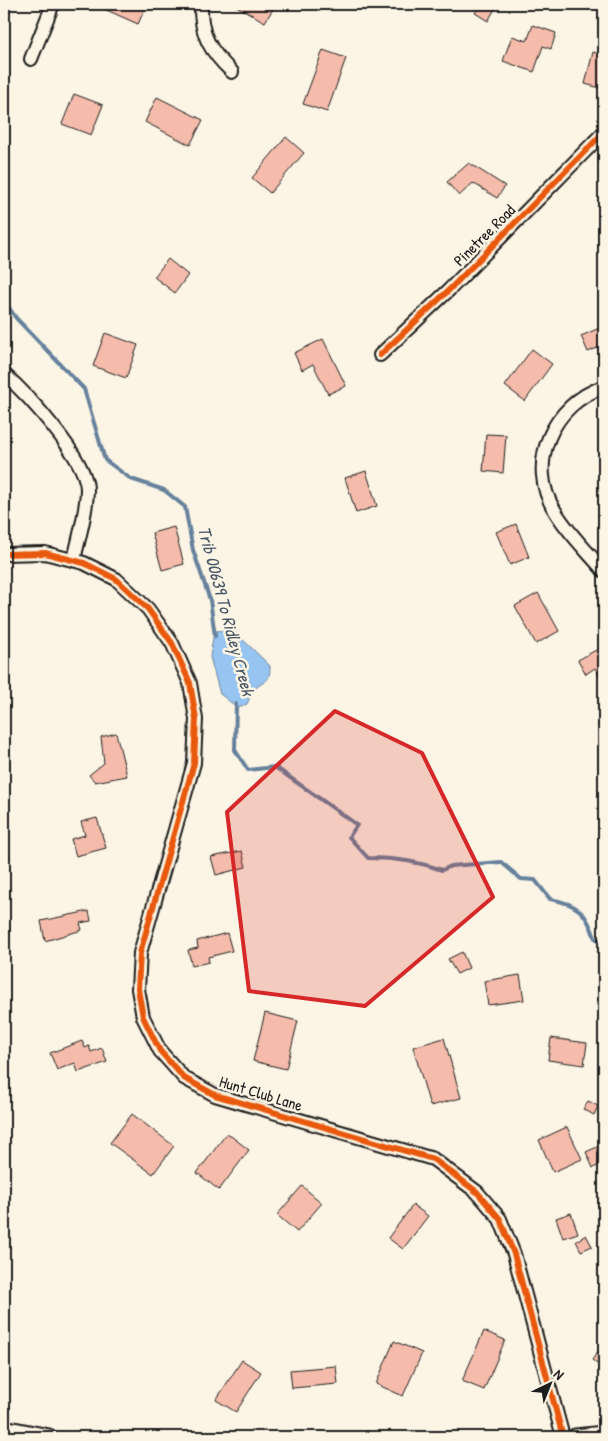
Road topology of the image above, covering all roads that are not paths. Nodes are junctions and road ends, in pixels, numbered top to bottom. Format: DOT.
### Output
graph roads {
  1 [pos="53,4"];
  2 [pos="201,4"];
  3 [pos="31,59"];
  4 [pos="232,72"];
  5 [pos="604,132"];
  6 [pos="380,355"];
  7 [pos="4,374"];
  8 [pos="604,387"];
  9 [pos="4,554"];
  10 [pos="74,560"];
  11 [pos="604,571"];
  12 [pos="4,1428"];
  13 [pos="604,1434"];
  14 [pos="49,1437"];
  15 [pos="563,1437"];
  16 [pos="575,1437"];
  1 -- 3 [label="street"];
  2 -- 4 [label="street"];
  5 -- 6 [label="street, Pinetree Road"];
  7 -- 10 [label="street"];
  8 -- 11 [label="street"];
  9 -- 10 [label="street, Hunt Club Lane"];
  10 -- 15 [label="street, Hunt Club Lane"];
  12 -- 14 [label="street"];
  13 -- 16 [label="street"];
}
